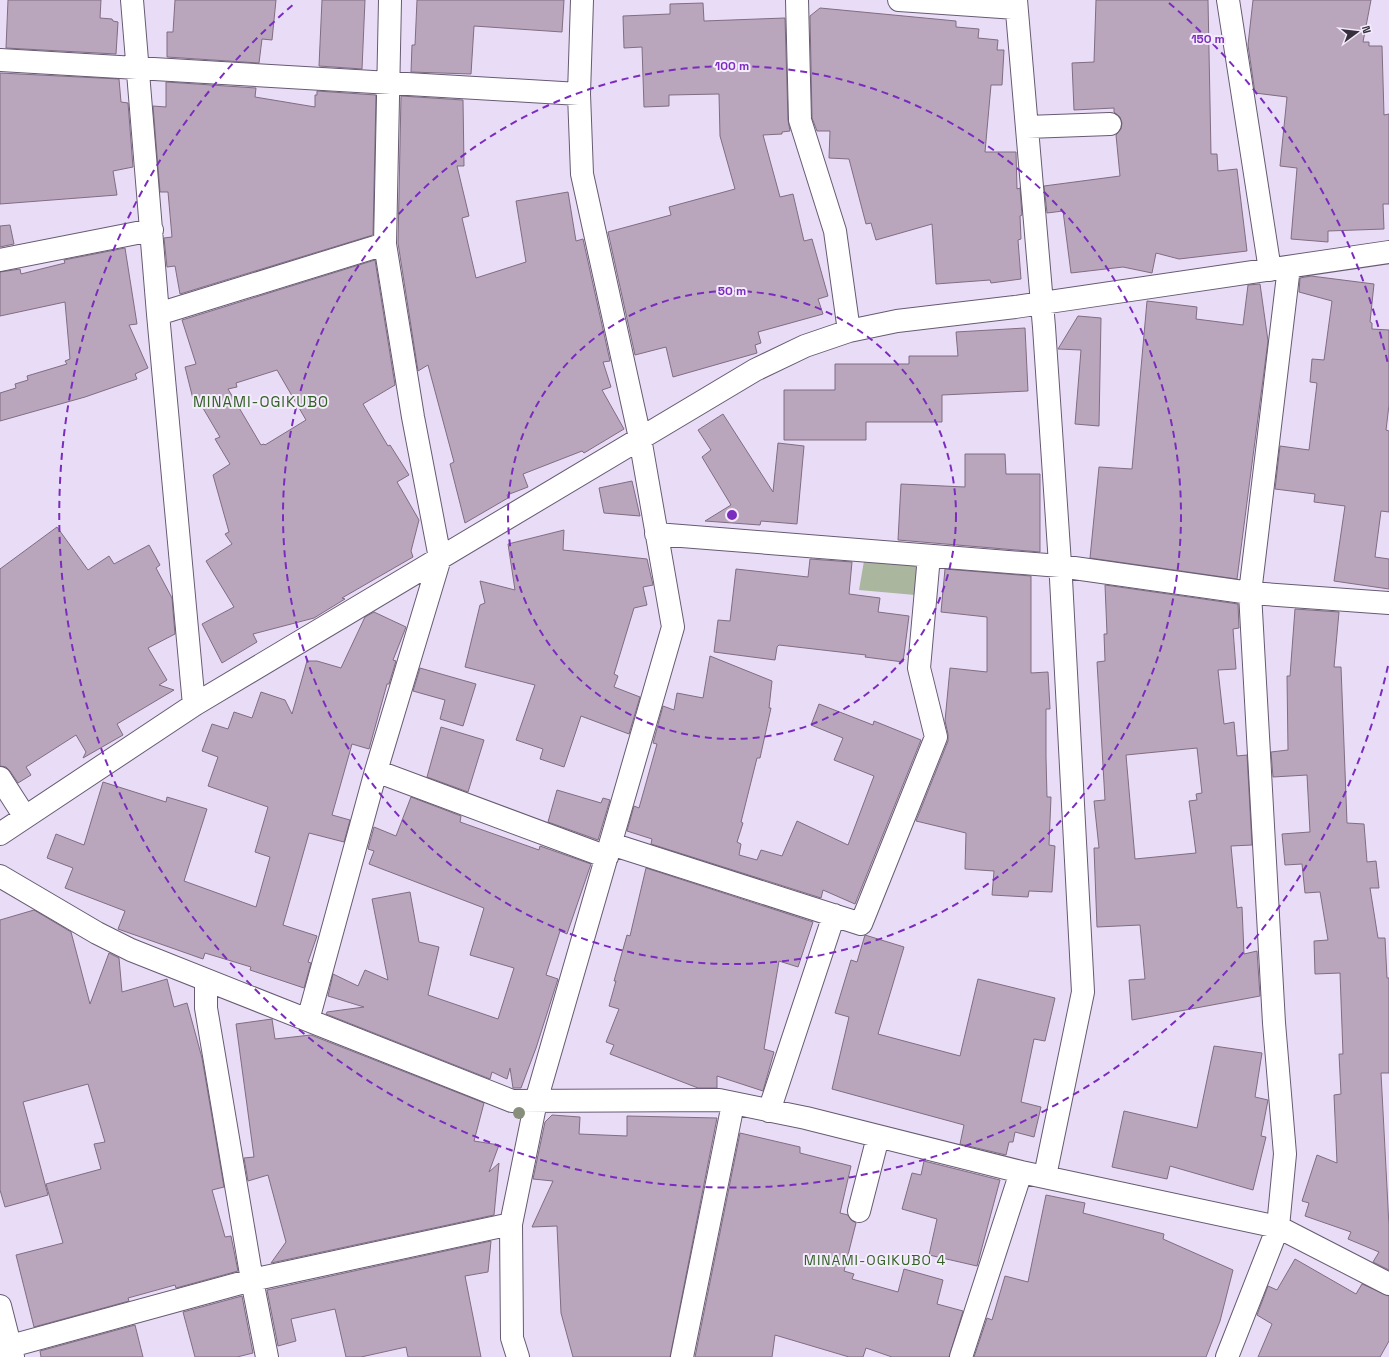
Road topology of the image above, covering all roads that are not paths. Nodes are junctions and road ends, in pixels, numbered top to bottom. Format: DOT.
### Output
graph roads {
  1 [pos="132,0"];
  2 [pos="390,0"];
  3 [pos="582,0"];
  4 [pos="797,0"];
  5 [pos="899,0"];
  6 [pos="1228,0"];
  7 [pos="1016,4"];
  8 [pos="0,60"];
  9 [pos="137,68"];
  10 [pos="388,84"];
  11 [pos="579,94"];
  12 [pos="1110,124"];
  13 [pos="1027,128"];
  14 [pos="152,230"];
  15 [pos="385,244"];
  16 [pos="1389,252"];
  17 [pos="0,260"];
  18 [pos="1279,268"];
  19 [pos="1042,303"];
  20 [pos="158,314"];
  21 [pos="849,331"];
  22 [pos="640,438"];
  23 [pos="656,534"];
  24 [pos="929,556"];
  25 [pos="440,558"];
  26 [pos="1060,566"];
  27 [pos="1250,593"];
  28 [pos="1389,603"];
  29 [pos="194,705"];
  30 [pos="376,771"];
  31 [pos="0,778"];
  32 [pos="26,817"];
  33 [pos="0,834"];
  34 [pos="609,851"];
  35 [pos="0,876"];
  36 [pos="834,915"];
  37 [pos="206,980"];
  38 [pos="308,1020"];
  39 [pos="536,1101"];
  40 [pos="733,1104"];
  41 [pos="769,1111"];
  42 [pos="878,1137"];
  43 [pos="1021,1172"];
  44 [pos="1045,1176"];
  45 [pos="860,1211"];
  46 [pos="511,1224"];
  47 [pos="1278,1227"];
  48 [pos="252,1280"];
  49 [pos="1389,1284"];
  50 [pos="0,1306"];
  51 [pos="8,1351"];
  52 [pos="267,1357"];
  53 [pos="518,1357"];
  54 [pos="682,1357"];
  55 [pos="960,1357"];
  56 [pos="1227,1357"];
  1 -- 9 [label="street"];
  2 -- 10 [label="street"];
  3 -- 11 [label="street"];
  4 -- 21 [label="street"];
  5 -- 7 [label="street"];
  6 -- 18 [label="street"];
  7 -- 13 [label="street"];
  8 -- 9 [label="street"];
  9 -- 10 [label="street"];
  9 -- 14 [label="street"];
  10 -- 11 [label="street"];
  10 -- 15 [label="street"];
  11 -- 22 [label="street"];
  12 -- 13 [label="street"];
  13 -- 19 [label="street"];
  14 -- 17 [label="street"];
  14 -- 20 [label="street"];
  15 -- 20 [label="street"];
  15 -- 25 [label="street"];
  16 -- 18 [label="street"];
  18 -- 19 [label="street"];
  18 -- 27 [label="street"];
  19 -- 21 [label="street"];
  19 -- 26 [label="street"];
  20 -- 29 [label="street"];
  21 -- 22 [label="street"];
  22 -- 23 [label="street"];
  22 -- 25 [label="street"];
  23 -- 24 [label="street"];
  23 -- 34 [label="street"];
  24 -- 26 [label="street"];
  24 -- 36 [label="street"];
  25 -- 29 [label="street"];
  25 -- 30 [label="street"];
  26 -- 27 [label="street"];
  26 -- 44 [label="street"];
  27 -- 28 [label="street"];
  27 -- 47 [label="street"];
  29 -- 32 [label="street"];
  30 -- 34 [label="street"];
  30 -- 38 [label="street"];
  31 -- 32 [label="street"];
  32 -- 33 [label="street"];
  34 -- 36 [label="street"];
  34 -- 39 [label="street"];
  35 -- 37 [label="street"];
  36 -- 41 [label="street"];
  37 -- 38 [label="street"];
  37 -- 48 [label="street"];
  38 -- 39 [label="street"];
  39 -- 40 [label="street"];
  39 -- 46 [label="street"];
  40 -- 41 [label="street"];
  40 -- 54 [label="street"];
  41 -- 42 [label="street"];
  42 -- 43 [label="street"];
  42 -- 45 [label="street"];
  43 -- 44 [label="street"];
  43 -- 55 [label="street"];
  44 -- 47 [label="street"];
  46 -- 48 [label="street"];
  46 -- 53 [label="street"];
  47 -- 49 [label="street"];
  47 -- 56 [label="street"];
  48 -- 51 [label="street"];
  48 -- 52 [label="street"];
  50 -- 51 [label="street"];
}
